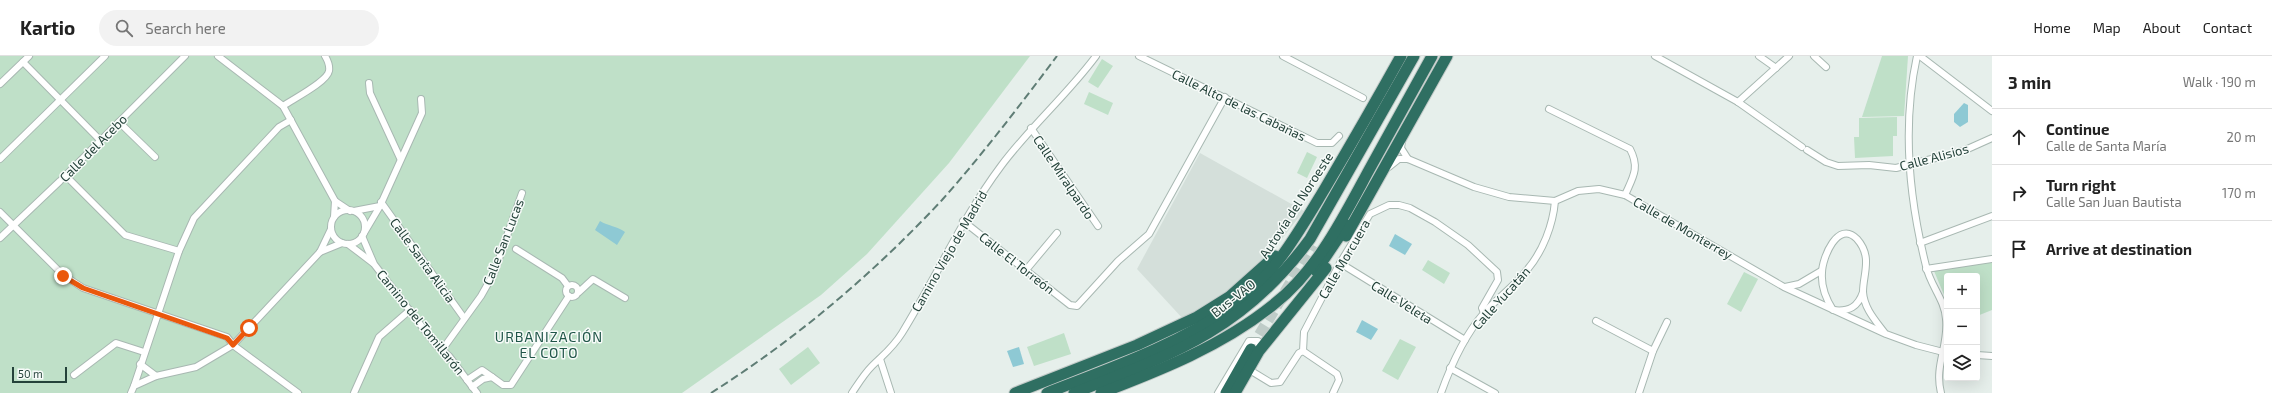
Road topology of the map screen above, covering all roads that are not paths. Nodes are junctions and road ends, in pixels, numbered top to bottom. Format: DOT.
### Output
graph roads {
  1 [pos="29,56"];
  2 [pos="105,56"];
  3 [pos="185,56"];
  4 [pos="218,56"];
  5 [pos="325,56"];
  6 [pos="1096,56"];
  7 [pos="1139,56"];
  8 [pos="1283,56"];
  9 [pos="1401,56"];
  10 [pos="1414,56"];
  11 [pos="1420,56"];
  12 [pos="1432,56"];
  13 [pos="1447,56"];
  14 [pos="1655,56"];
  15 [pos="1759,56"];
  16 [pos="1789,56"];
  17 [pos="1814,56"];
  18 [pos="1917,56"];
  19 [pos="1920,56"];
  20 [pos="23,62"];
  21 [pos="1826,66"];
  22 [pos="1776,68"];
  23 [pos="369,83"];
  24 [pos="0,84"];
  25 [pos="1225,97"];
  26 [pos="1363,98"];
  27 [pos="421,99"];
  28 [pos="61,100"];
  29 [pos="1738,102"];
  30 [pos="283,106"];
  31 [pos="1549,109"];
  32 [pos="1402,111"];
  33 [pos="1992,111"];
  34 [pos="291,120"];
  35 [pos="119,122"];
  36 [pos="1031,128"];
  37 [pos="1339,136"];
  38 [pos="1403,138"];
  39 [pos="1992,138"];
  40 [pos="100,140"];
  41 [pos="154,157"];
  42 [pos="400,158"];
  43 [pos="0,159"];
  44 [pos="1408,159"];
  45 [pos="1909,166"];
  46 [pos="66,176"];
  47 [pos="1379,179"];
  48 [pos="522,193"];
  49 [pos="1625,195"];
  50 [pos="335,201"];
  51 [pos="1554,201"];
  52 [pos="380,204"];
  53 [pos="352,211"];
  54 [pos="0,212"];
  55 [pos="1992,216"];
  56 [pos="334,217"];
  57 [pos="963,221"];
  58 [pos="14,226"];
  59 [pos="1098,226"];
  60 [pos="331,229"];
  61 [pos="1057,233"];
  62 [pos="363,234"];
  63 [pos="0,238"];
  64 [pos="1920,243"];
  65 [pos="345,244"];
  66 [pos="1313,245"];
  67 [pos="516,249"];
  68 [pos="179,251"];
  69 [pos="320,252"];
  70 [pos="1286,252"];
  71 [pos="1992,259"];
  72 [pos="1340,263"];
  73 [pos="374,264"];
  74 [pos="1926,269"];
  75 [pos="1026,270"];
  76 [pos="1822,271"];
  77 [pos="568,286"];
  78 [pos="1784,287"];
  79 [pos="579,292"];
  80 [pos="1863,292"];
  81 [pos="569,296"];
  82 [pos="625,298"];
  83 [pos="410,310"];
  84 [pos="1833,310"];
  85 [pos="1484,313"];
  86 [pos="158,314"];
  87 [pos="464,318"];
  88 [pos="1596,321"];
  89 [pos="1667,322"];
  90 [pos="1886,334"];
  91 [pos="1465,340"];
  92 [pos="233,345"];
  93 [pos="1945,345"];
  94 [pos="442,350"];
  95 [pos="1255,350"];
  96 [pos="1303,351"];
  97 [pos="1653,351"];
  98 [pos="144,352"];
  99 [pos="1944,352"];
  100 [pos="1980,355"];
  101 [pos="1992,356"];
  102 [pos="880,359"];
  103 [pos="140,364"];
  104 [pos="1450,368"];
  105 [pos="1248,369"];
  106 [pos="74,375"];
  107 [pos="156,376"];
  108 [pos="492,377"];
  109 [pos="467,380"];
  110 [pos="134,386"];
  111 [pos="472,387"];
  112 [pos="507,390"];
  113 [pos="131,393"];
  114 [pos="298,393"];
  115 [pos="354,393"];
  116 [pos="477,393"];
  117 [pos="852,393"];
  118 [pos="891,393"];
  119 [pos="1015,393"];
  120 [pos="1047,393"];
  121 [pos="1074,393"];
  122 [pos="1100,393"];
  123 [pos="1120,393"];
  124 [pos="1218,393"];
  125 [pos="1226,393"];
  126 [pos="1235,393"];
  127 [pos="1333,393"];
  128 [pos="1441,393"];
  129 [pos="1495,393"];
  130 [pos="1640,393"];
  131 [pos="1941,393"];
  1 -- 20 [label="street"];
  2 -- 28 [label="street"];
  3 -- 35 [label="street, Calle del Acebo"];
  4 -- 30 [label="street"];
  5 -- 30 [label="street"];
  6 -- 36 [label="street, Camino Viejo de Madrid"];
  7 -- 25 [label="street, Calle Alto de las Cabañas"];
  8 -- 26 [label="street"];
  9 -- 70 [label="highway, Autovía del Noroeste"];
  10 -- 121 [label="highway, Bus-VAO"];
  11 -- 66 [label="highway"];
  12 -- 32 [label="highway"];
  13 -- 38 [label="highway"];
  14 -- 29 [label="street, Calle Alisios"];
  15 -- 22 [label="street"];
  16 -- 22 [label="street"];
  17 -- 21 [label="street"];
  18 -- 45 [label="street"];
  19 -- 33 [label="street"];
  20 -- 24 [label="street"];
  20 -- 28 [label="street"];
  22 -- 29 [label="street"];
  23 -- 42 [label="street"];
  25 -- 37 [label="street, Calle Alto de las Cabañas"];
  25 -- 75 [label="street, Calle El Torreón"];
  27 -- 42 [label="street"];
  28 -- 40 [label="street"];
  28 -- 43 [label="street"];
  29 -- 45 [label="street, Calle Alisios"];
  30 -- 34 [label="street"];
  31 -- 49 [label="street"];
  32 -- 122 [label="highway"];
  32 -- 123 [label="highway"];
  34 -- 50 [label="street"];
  34 -- 68 [label="street"];
  35 -- 40 [label="street, Calle del Acebo"];
  35 -- 41 [label="street"];
  36 -- 57 [label="street, Camino Viejo de Madrid"];
  36 -- 59 [label="street, Calle Miralpardo"];
  38 -- 44 [label="street"];
  38 -- 47 [label="highway"];
  39 -- 45 [label="street, Calle Alisios"];
  40 -- 46 [label="street, Calle del Acebo"];
  42 -- 52 [label="street"];
  44 -- 47 [label="street"];
  44 -- 51 [label="street, Calle de Monterrey"];
  45 -- 64 [label="street"];
  46 -- 58 [label="street, Calle del Acebo"];
  46 -- 68 [label="street"];
  47 -- 95 [label="highway"];
  48 -- 87 [label="street, Calle San Lucas"];
  49 -- 51 [label="street, Calle de Monterrey"];
  49 -- 78 [label="street, Calle de Monterrey"];
  50 -- 53 [label="street"];
  50 -- 56 [label="street"];
  51 -- 85 [label="street, Calle Yucatán"];
  52 -- 53 [label="street"];
  52 -- 62 [label="street"];
  52 -- 87 [label="street, Calle Santa Alicia"];
  53 -- 56 [label="street"];
  53 -- 62 [label="street"];
  54 -- 58 [label="street"];
  55 -- 64 [label="street"];
  56 -- 60 [label="street"];
  57 -- 75 [label="street, Calle El Torreón"];
  57 -- 102 [label="street, Camino Viejo de Madrid"];
  58 -- 63 [label="street, Calle del Acebo"];
  58 -- 86 [label="street"];
  60 -- 65 [label="street"];
  60 -- 69 [label="street"];
  61 -- 75 [label="street"];
  62 -- 65 [label="street"];
  62 -- 73 [label="street, Camino del Tomillarón"];
  64 -- 74 [label="street"];
  65 -- 69 [label="street"];
  65 -- 73 [label="street, Camino del Tomillarón"];
  67 -- 77 [label="street"];
  68 -- 86 [label="street"];
  69 -- 92 [label="street"];
  70 -- 119 [label="highway"];
  70 -- 120 [label="highway, Autovía del Noroeste"];
  71 -- 74 [label="street"];
  72 -- 85 [label="street, Calle Morcuera"];
  72 -- 91 [label="street, Calle Veleta"];
  72 -- 96 [label="street, Calle Morcuera"];
  73 -- 83 [label="street, Camino del Tomillarón"];
  74 -- 93 [label="street"];
  76 -- 78 [label="street"];
  76 -- 80 [label="street"];
  76 -- 84 [label="street"];
  77 -- 79 [label="street"];
  77 -- 81 [label="street"];
  78 -- 84 [label="street, Calle de Monterrey"];
  79 -- 81 [label="street"];
  79 -- 82 [label="street"];
  80 -- 84 [label="street"];
  80 -- 90 [label="street"];
  81 -- 112 [label="street, Camino del Tomillarón"];
  83 -- 94 [label="street, Camino del Tomillarón"];
  83 -- 115 [label="street"];
  84 -- 90 [label="street, Calle de Monterrey"];
  85 -- 91 [label="street, Calle Yucatán"];
  86 -- 92 [label="street"];
  86 -- 98 [label="street"];
  87 -- 94 [label="street, Calle San Lucas"];
  88 -- 97 [label="street"];
  89 -- 97 [label="street"];
  90 -- 99 [label="street, Calle de Monterrey"];
  91 -- 104 [label="street, Calle Yucatán"];
  92 -- 107 [label="street"];
  92 -- 114 [label="street"];
  94 -- 109 [label="street, Camino del Tomillarón"];
  95 -- 105 [label="highway"];
  95 -- 124 [label="street"];
  95 -- 125 [label="highway"];
  96 -- 105 [label="street"];
  96 -- 127 [label="street"];
  97 -- 130 [label="street"];
  98 -- 103 [label="street"];
  98 -- 106 [label="street"];
  99 -- 131 [label="street"];
  100 -- 101 [label="street"];
  102 -- 117 [label="street, Camino Viejo de Madrid"];
  102 -- 118 [label="street"];
  103 -- 107 [label="street"];
  103 -- 110 [label="street"];
  104 -- 128 [label="street, Calle Yucatán"];
  104 -- 129 [label="street"];
  105 -- 126 [label="highway"];
  107 -- 110 [label="street"];
  108 -- 109 [label="street, Camino del Tomillarón"];
  108 -- 111 [label="street, Camino del Tomillarón"];
  108 -- 112 [label="street, Camino del Tomillarón"];
  109 -- 111 [label="street, Camino del Tomillarón"];
  110 -- 113 [label="street"];
  111 -- 116 [label="street, Camino del Tomillarón"];
}
